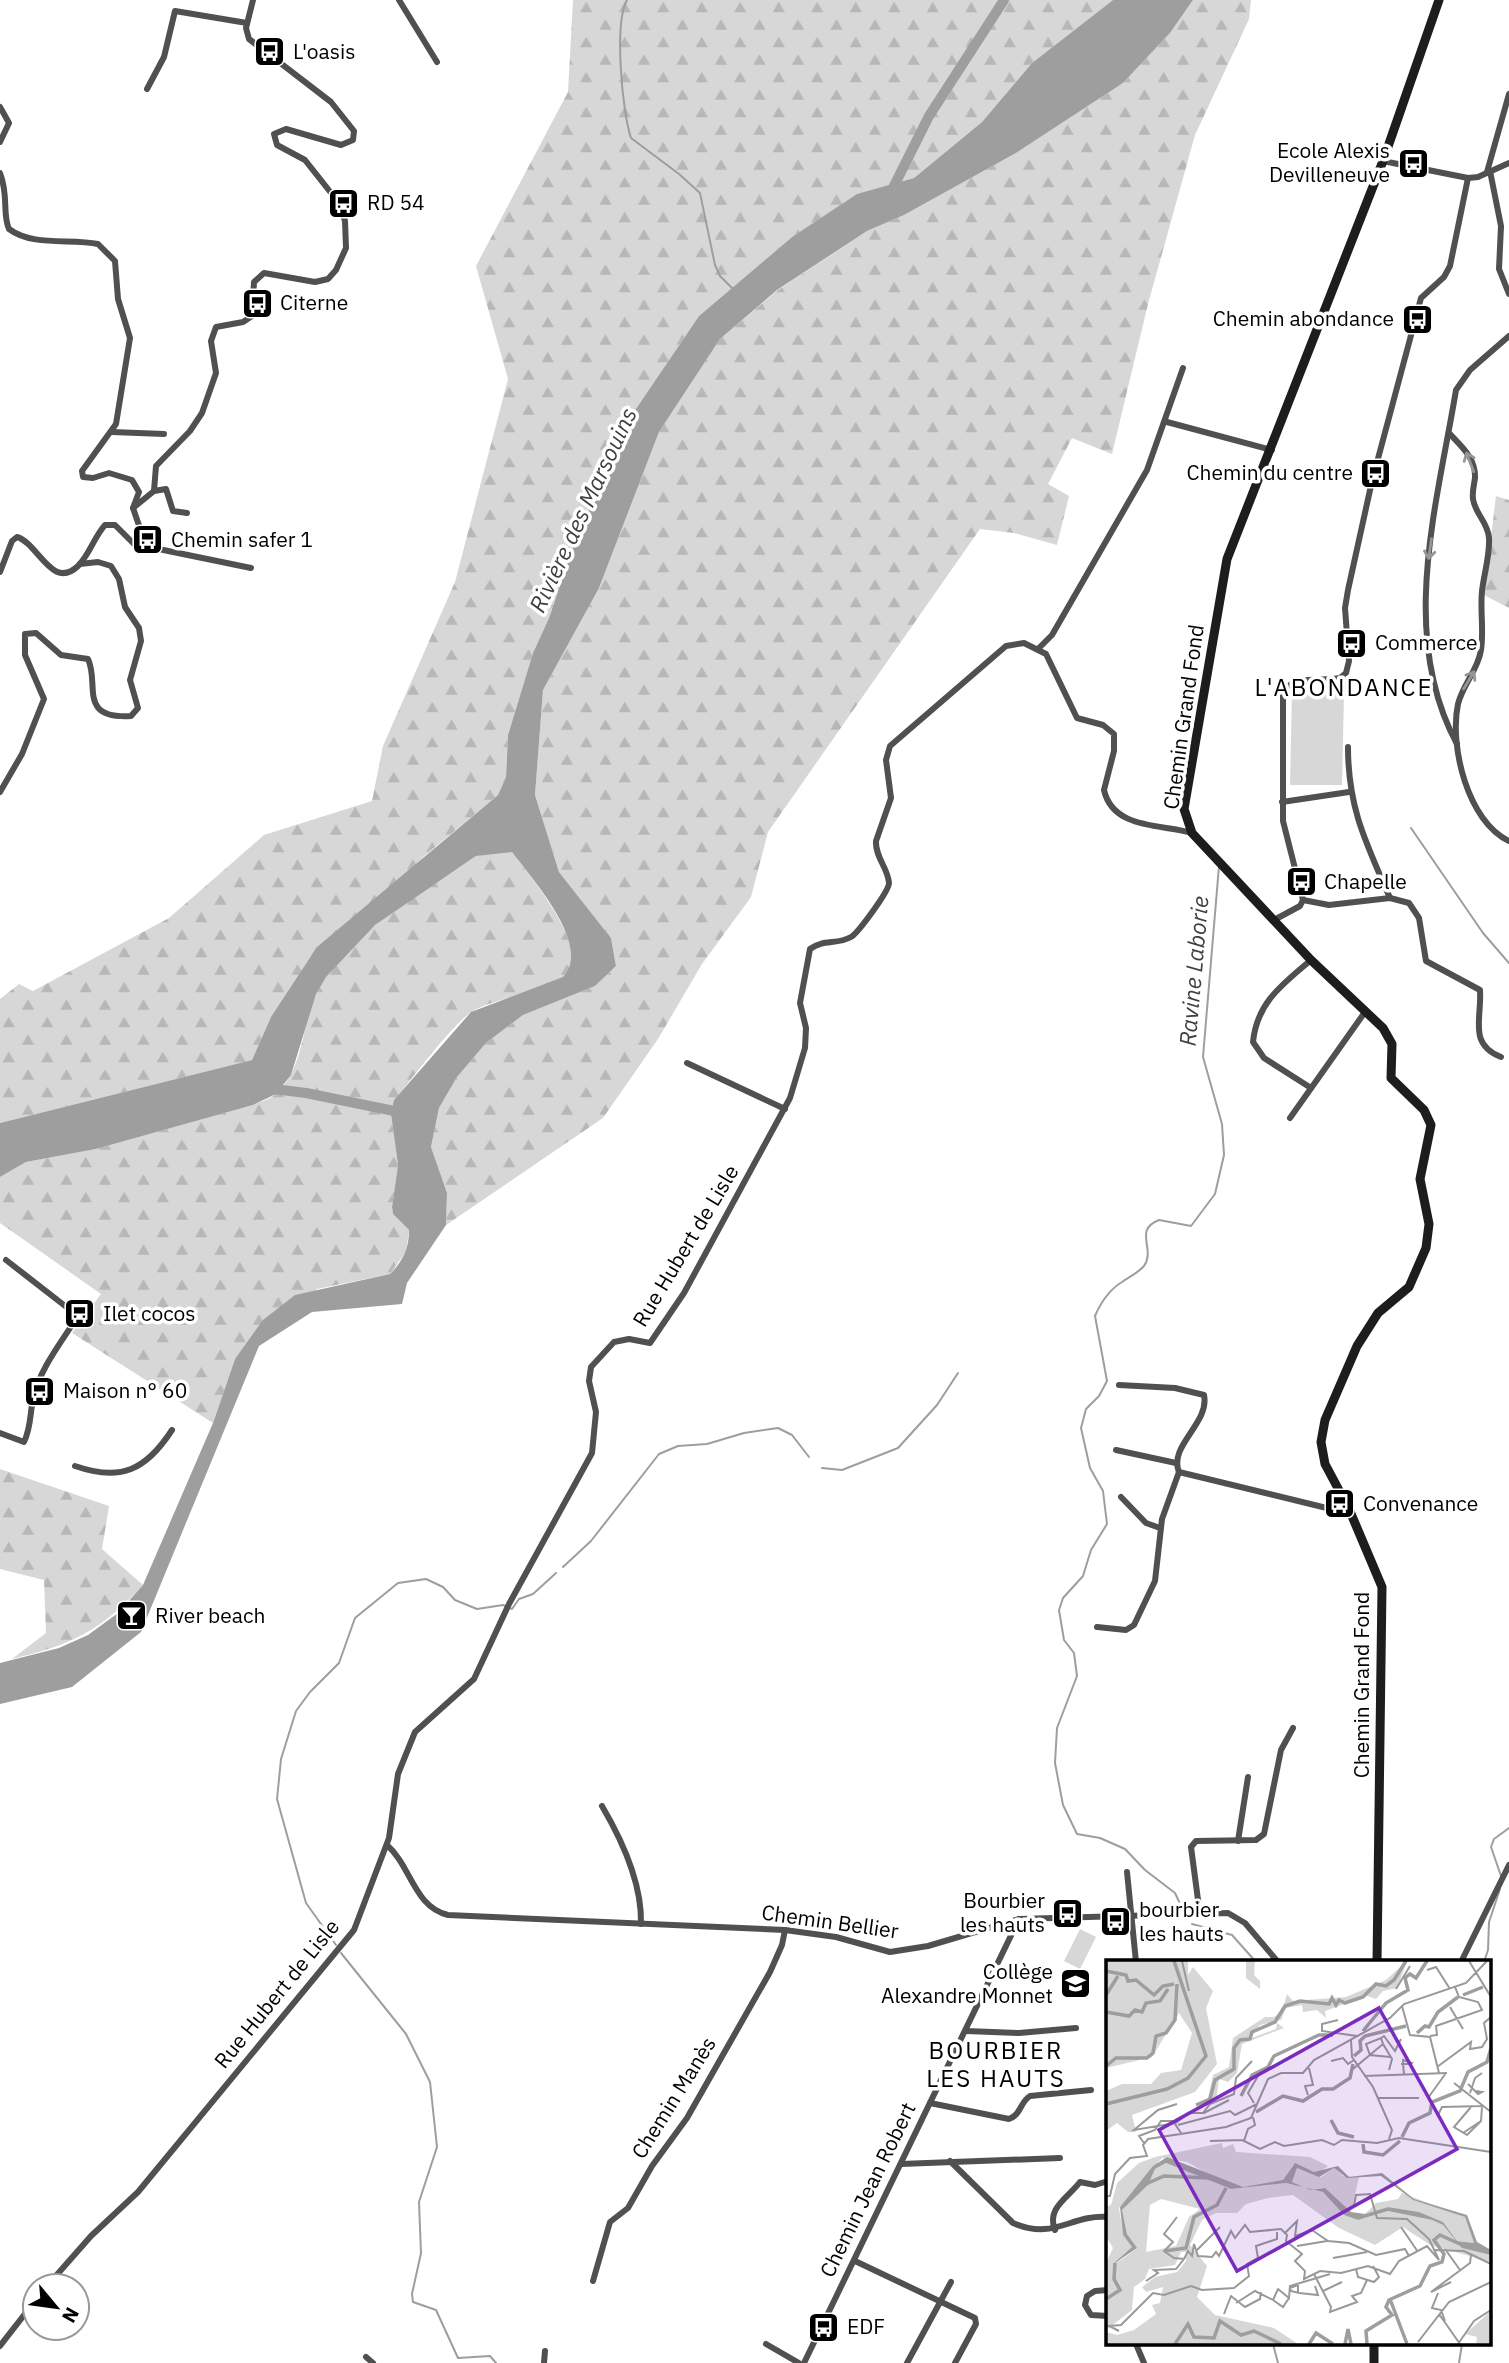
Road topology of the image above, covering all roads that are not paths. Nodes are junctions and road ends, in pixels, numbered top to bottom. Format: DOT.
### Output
graph roads {
  1 [pos="253,0"];
  2 [pos="399,0"];
  3 [pos="1438,0"];
  4 [pos="247,23"];
  5 [pos="437,62"];
  6 [pos="148,89"];
  7 [pos="1509,94"];
  8 [pos="0,107"];
  9 [pos="0,142"];
  10 [pos="1383,161"];
  11 [pos="1509,163"];
  12 [pos="1488,172"];
  13 [pos="0,173"];
  14 [pos="1468,178"];
  15 [pos="1509,295"];
  16 [pos="1509,336"];
  17 [pos="1183,368"];
  18 [pos="1167,422"];
  19 [pos="112,432"];
  20 [pos="164,433"];
  21 [pos="1449,433"];
  22 [pos="1272,450"];
  23 [pos="154,491"];
  24 [pos="133,508"];
  25 [pos="187,513"];
  26 [pos="144,546"];
  27 [pos="80,564"];
  28 [pos="251,568"];
  29 [pos="0,572"];
  30 [pos="1039,648"];
  31 [pos="1342,677"];
  32 [pos="1348,694"];
  33 [pos="1458,746"];
  34 [pos="1348,747"];
  35 [pos="0,792"];
  36 [pos="1349,792"];
  37 [pos="1282,802"];
  38 [pos="1192,833"];
  39 [pos="1509,841"];
  40 [pos="1390,898"];
  41 [pos="1303,900"];
  42 [pos="1274,920"];
  43 [pos="1311,960"];
  44 [pos="1365,1012"];
  45 [pos="1502,1057"];
  46 [pos="687,1063"];
  47 [pos="1311,1088"];
  48 [pos="785,1109"];
  49 [pos="1290,1118"];
  50 [pos="6,1260"];
  51 [pos="1119,1385"];
  52 [pos="173,1430"];
  53 [pos="0,1433"];
  54 [pos="1116,1450"];
  55 [pos="1176,1463"];
  56 [pos="75,1466"];
  57 [pos="1179,1472"];
  58 [pos="1121,1497"];
  59 [pos="1349,1509"];
  60 [pos="1160,1528"];
  61 [pos="1097,1627"];
  62 [pos="1293,1728"];
  63 [pos="1248,1777"];
  64 [pos="602,1806"];
  65 [pos="1238,1840"];
  66 [pos="387,1844"];
  67 [pos="1509,1865"];
  68 [pos="1127,1872"];
  69 [pos="1200,1915"];
  70 [pos="1132,1917"];
  71 [pos="1019,1919"];
  72 [pos="641,1924"];
  73 [pos="785,1930"];
  74 [pos="1136,1960"];
  75 [pos="1276,1960"];
  76 [pos="1377,1960"];
  77 [pos="1462,1960"];
  78 [pos="1076,2028"];
  79 [pos="966,2031"];
  80 [pos="1091,2090"];
  81 [pos="930,2103"];
  82 [pos="1060,2158"];
  83 [pos="950,2161"];
  84 [pos="901,2164"];
  85 [pos="1106,2183"];
  86 [pos="1106,2217"];
  87 [pos="1055,2230"];
  88 [pos="855,2261"];
  89 [pos="59,2272"];
  90 [pos="593,2281"];
  91 [pos="951,2282"];
  92 [pos="1106,2290"];
  93 [pos="940,2301"];
  94 [pos="1106,2316"];
  95 [pos="21,2319"];
  96 [pos="765,2344"];
  97 [pos="0,2346"];
  98 [pos="1137,2346"];
  99 [pos="545,2351"];
  100 [pos="366,2357"];
  101 [pos="373,2363"];
  102 [pos="544,2363"];
  103 [pos="801,2363"];
  104 [pos="907,2363"];
  105 [pos="955,2363"];
  106 [pos="1144,2363"];
  1 -- 4 [label="street"];
  2 -- 5 [label="street"];
  3 -- 10 [label="street, Chemin Grand Fond"];
  4 -- 6 [label="street"];
  4 -- 23 [label="street"];
  7 -- 12 [label="street"];
  8 -- 9 [label="street"];
  10 -- 14 [label="street"];
  10 -- 22 [label="street, Chemin Grand Fond"];
  11 -- 12 [label="street"];
  12 -- 14 [label="street"];
  12 -- 15 [label="street"];
  13 -- 19 [label="street"];
  14 -- 31 [label="street"];
  16 -- 21 [label="street"];
  17 -- 18 [label="street"];
  18 -- 22 [label="street"];
  18 -- 30 [label="street"];
  19 -- 20 [label="street"];
  19 -- 24 [label="street"];
  21 -- 33 [label="street, one-way"];
  33 -- 21 [label="street, one-way"];
  22 -- 38 [label="street, Chemin Grand Fond"];
  23 -- 24 [label="street"];
  23 -- 25 [label="street"];
  24 -- 26 [label="street"];
  26 -- 27 [label="street"];
  26 -- 28 [label="street"];
  27 -- 29 [label="street"];
  27 -- 35 [label="street"];
  30 -- 38 [label="street"];
  30 -- 48 [label="street, Rue Hubert de Lisle"];
  31 -- 32 [label="street"];
  31 -- 37 [label="street"];
  33 -- 39 [label="street"];
  34 -- 36 [label="street"];
  36 -- 37 [label="street"];
  36 -- 40 [label="street"];
  37 -- 41 [label="street"];
  38 -- 42 [label="street, Chemin Grand Fond"];
  40 -- 41 [label="street"];
  40 -- 45 [label="street"];
  41 -- 42 [label="street"];
  42 -- 43 [label="street, Chemin Grand Fond"];
  43 -- 44 [label="street, Chemin Grand Fond"];
  43 -- 47 [label="street"];
  44 -- 47 [label="street"];
  44 -- 59 [label="street, Chemin Grand Fond"];
  46 -- 48 [label="street"];
  47 -- 49 [label="street"];
  48 -- 66 [label="street, Rue Hubert de Lisle"];
  50 -- 53 [label="street"];
  51 -- 55 [label="street"];
  52 -- 56 [label="street"];
  54 -- 55 [label="street"];
  55 -- 57 [label="street"];
  57 -- 59 [label="street"];
  57 -- 60 [label="street"];
  58 -- 60 [label="street"];
  59 -- 76 [label="street, Chemin Grand Fond"];
  60 -- 61 [label="street"];
  62 -- 65 [label="street"];
  63 -- 65 [label="street"];
  64 -- 72 [label="street"];
  65 -- 69 [label="street"];
  66 -- 72 [label="street, Chemin Bellier"];
  66 -- 89 [label="street, Rue Hubert de Lisle"];
  67 -- 77 [label="street"];
  68 -- 70 [label="street"];
  69 -- 70 [label="street, Chemin Bellier"];
  69 -- 75 [label="street, Chemin Bellier"];
  70 -- 71 [label="street, Chemin Bellier"];
  70 -- 74 [label="street"];
  71 -- 73 [label="street, Chemin Bellier"];
  71 -- 79 [label="street, Chemin Jean Robert"];
  72 -- 73 [label="street, Chemin Bellier"];
  73 -- 90 [label="street, Chemin Manès"];
  78 -- 79 [label="street"];
  79 -- 81 [label="street, Chemin Jean Robert"];
  80 -- 81 [label="street"];
  81 -- 84 [label="street, Chemin Jean Robert"];
  82 -- 83 [label="street"];
  83 -- 84 [label="street"];
  83 -- 87 [label="street"];
  84 -- 88 [label="street, Chemin Jean Robert"];
  85 -- 87 [label="street"];
  86 -- 87 [label="street"];
  88 -- 93 [label="street"];
  88 -- 103 [label="street, Chemin Jean Robert"];
  91 -- 93 [label="street"];
  92 -- 94 [label="street"];
  93 -- 104 [label="street"];
  93 -- 105 [label="street"];
  95 -- 97 [label="street"];
  96 -- 103 [label="street, Chemin Jean Robert"];
  98 -- 106 [label="street"];
  99 -- 102 [label="street"];
  100 -- 101 [label="street"];
}
